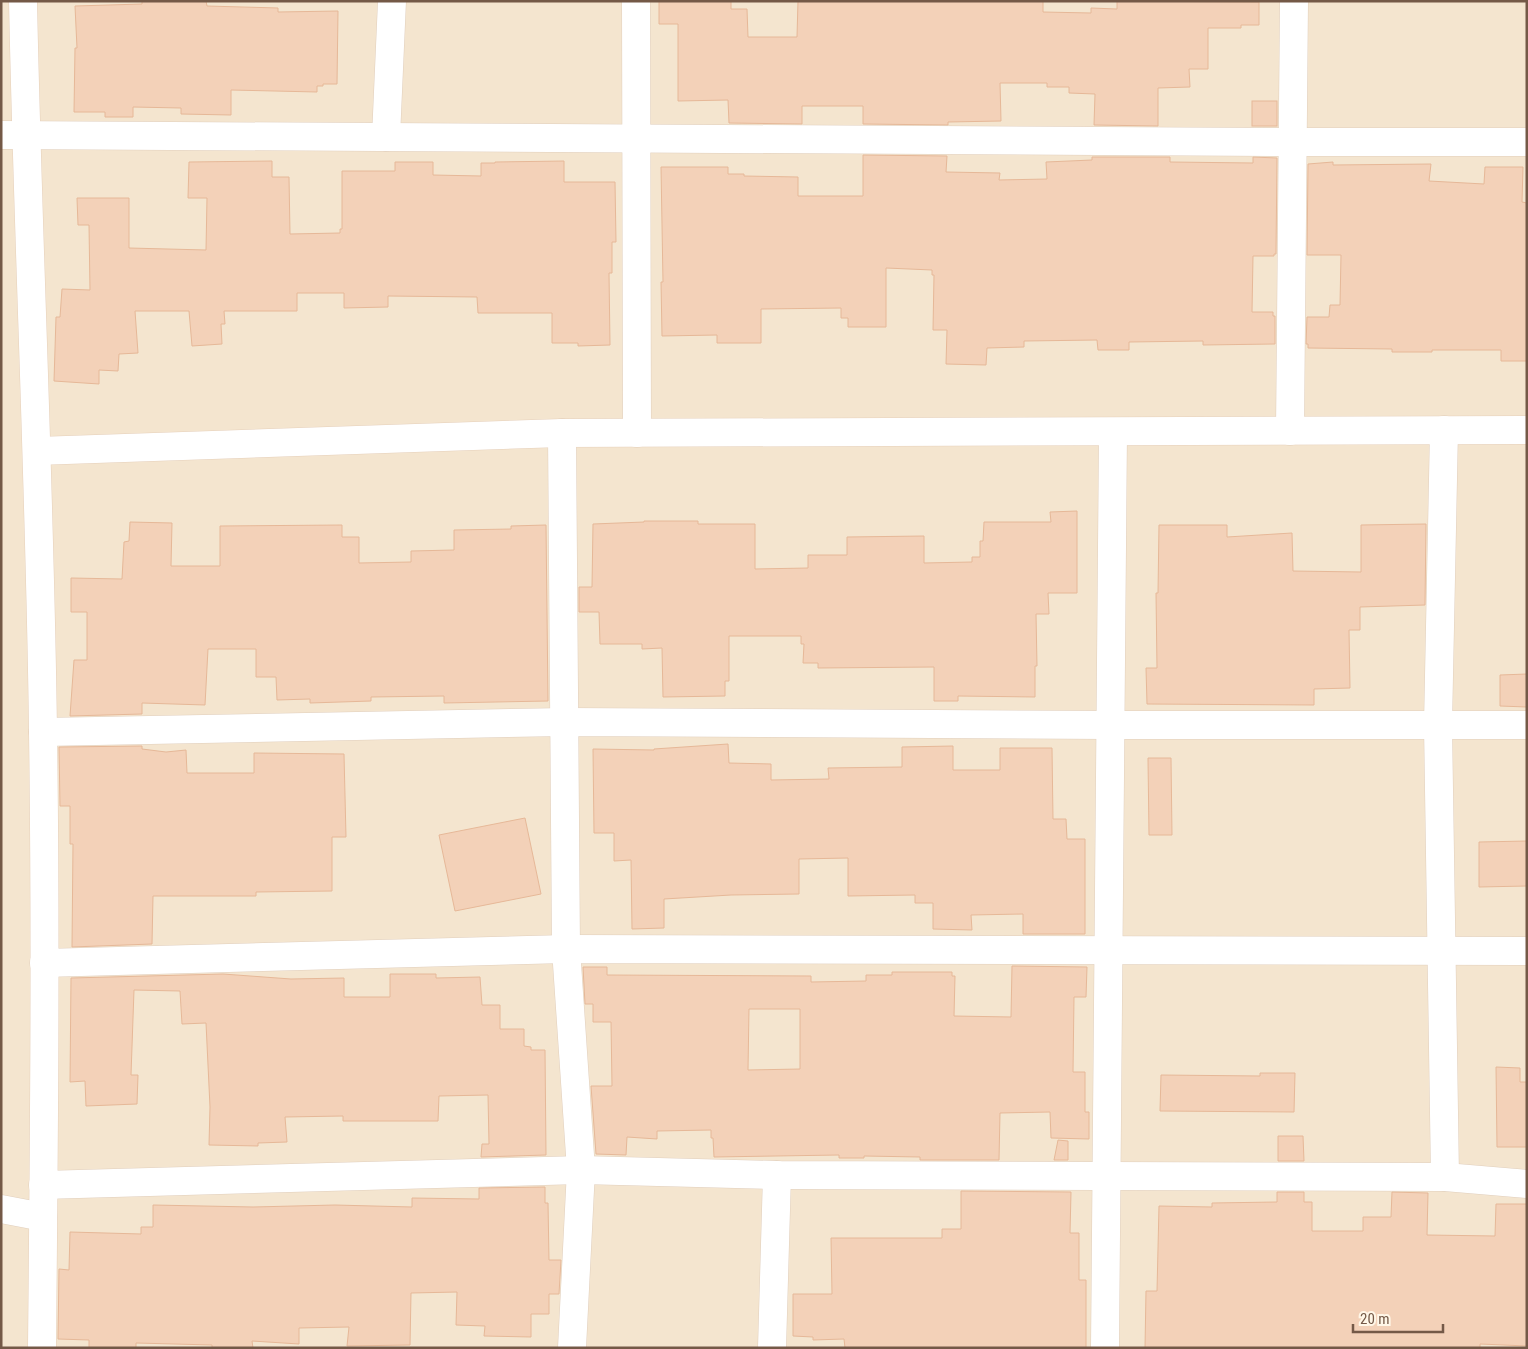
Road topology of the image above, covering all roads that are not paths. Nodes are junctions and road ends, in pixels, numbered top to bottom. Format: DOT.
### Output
graph roads {
  1 [pos="23,1"];
  2 [pos="392,1"];
  3 [pos="636,1"];
  4 [pos="1294,1"];
  5 [pos="14,135"];
  6 [pos="386,138"];
  7 [pos="636,139"];
  8 [pos="1293,142"];
  9 [pos="1527,142"];
  10 [pos="1444,430"];
  11 [pos="1527,430"];
  12 [pos="1290,431"];
  13 [pos="1113,432"];
  14 [pos="562,433"];
  15 [pos="637,433"];
  16 [pos="37,451"];
  17 [pos="565,722"];
  18 [pos="1110,725"];
  19 [pos="1438,725"];
  20 [pos="1527,725"];
  21 [pos="43,732"];
  22 [pos="566,949"];
  23 [pos="1109,950"];
  24 [pos="1440,951"];
  25 [pos="1527,951"];
  26 [pos="44,963"];
  27 [pos="581,1170"];
  28 [pos="777,1175"];
  29 [pos="1107,1175"];
  30 [pos="1445,1177"];
  31 [pos="1527,1184"];
  32 [pos="43,1185"];
  33 [pos="1,1209"];
  34 [pos="43,1217"];
  35 [pos="42,1348"];
  36 [pos="572,1348"];
  37 [pos="772,1348"];
  38 [pos="1105,1348"];
  1 -- 5 [label="street"];
  2 -- 6 [label="street"];
  3 -- 7 [label="street"];
  4 -- 8 [label="street"];
  5 -- 6 [label="street"];
  5 -- 16 [label="street"];
  6 -- 7 [label="street"];
  7 -- 8 [label="street"];
  7 -- 15 [label="street"];
  8 -- 9 [label="street"];
  8 -- 12 [label="street"];
  10 -- 11 [label="street"];
  10 -- 12 [label="street"];
  10 -- 19 [label="street"];
  12 -- 13 [label="street"];
  13 -- 15 [label="street"];
  13 -- 18 [label="street"];
  14 -- 15 [label="street"];
  14 -- 16 [label="street"];
  14 -- 17 [label="street"];
  16 -- 21 [label="street"];
  17 -- 18 [label="street"];
  17 -- 21 [label="street"];
  17 -- 22 [label="street"];
  18 -- 19 [label="street"];
  18 -- 23 [label="street"];
  19 -- 20 [label="street"];
  19 -- 24 [label="street"];
  21 -- 26 [label="street"];
  22 -- 23 [label="street"];
  22 -- 26 [label="street"];
  22 -- 27 [label="street"];
  23 -- 24 [label="street"];
  23 -- 29 [label="street"];
  24 -- 25 [label="street"];
  24 -- 30 [label="street"];
  26 -- 32 [label="street"];
  27 -- 28 [label="street"];
  27 -- 32 [label="street"];
  27 -- 36 [label="street"];
  28 -- 29 [label="street"];
  28 -- 37 [label="street"];
  29 -- 30 [label="street"];
  29 -- 38 [label="street"];
  30 -- 31 [label="street"];
  32 -- 34 [label="street"];
  33 -- 34 [label="street"];
  34 -- 35 [label="street"];
}
